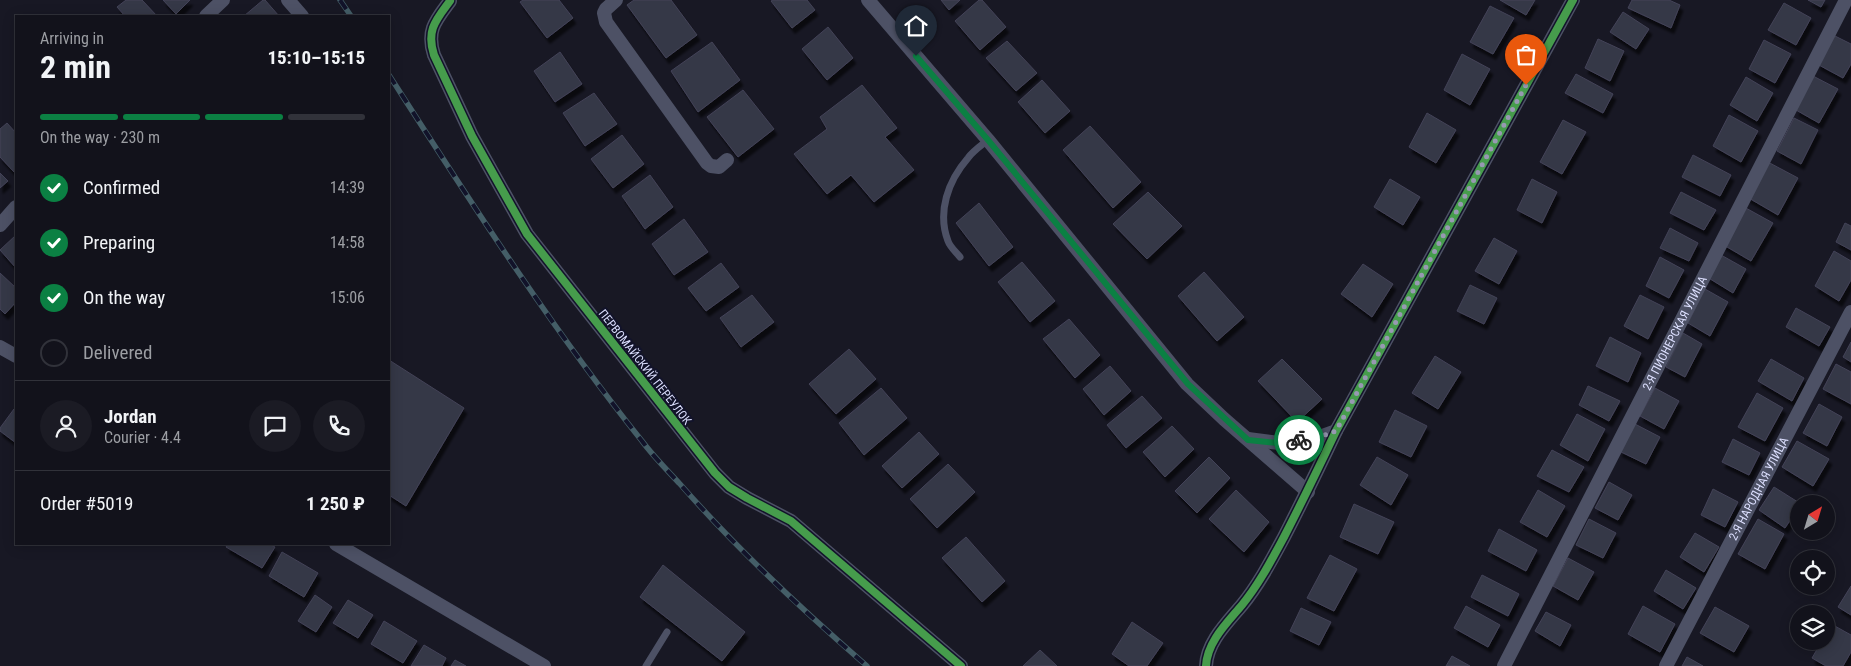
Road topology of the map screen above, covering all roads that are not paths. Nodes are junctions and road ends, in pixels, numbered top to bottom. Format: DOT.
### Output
graph roads {
  1 [pos="223,0"];
  2 [pos="288,0"];
  3 [pos="616,0"];
  4 [pos="868,0"];
  5 [pos="1573,0"];
  6 [pos="1846,0"];
  7 [pos="451,1"];
  8 [pos="207,15"];
  9 [pos="301,15"];
  10 [pos="988,140"];
  11 [pos="727,160"];
  12 [pos="15,208"];
  13 [pos="0,225"];
  14 [pos="960,257"];
  15 [pos="1851,312"];
  16 [pos="0,347"];
  17 [pos="15,355"];
  18 [pos="1336,431"];
  19 [pos="1248,440"];
  20 [pos="1308,492"];
  21 [pos="338,545"];
  22 [pos="667,632"];
  23 [pos="544,666"];
  24 [pos="646,666"];
  25 [pos="960,666"];
  26 [pos="1206,666"];
  27 [pos="1504,666"];
  28 [pos="1666,666"];
  1 -- 8 [label="street"];
  2 -- 9 [label="street"];
  3 -- 11 [label="street"];
  4 -- 10 [label="street"];
  5 -- 18 [label="street"];
  6 -- 27 [label="street, 2-Я ПИОНЕРСКАЯ УЛИЦА"];
  7 -- 25 [label="street, ПЕРВОМАЙСКИЙ ПЕРЕУЛОК"];
  10 -- 14 [label="lane"];
  10 -- 19 [label="street"];
  12 -- 13 [label="street"];
  15 -- 28 [label="street, 2-Я НАРОДНАЯ УЛИЦА"];
  16 -- 17 [label="street"];
  18 -- 19 [label="street"];
  18 -- 20 [label="street"];
  19 -- 20 [label="street"];
  20 -- 26 [label="street"];
  21 -- 23 [label="street"];
  22 -- 24 [label="lane"];
}
